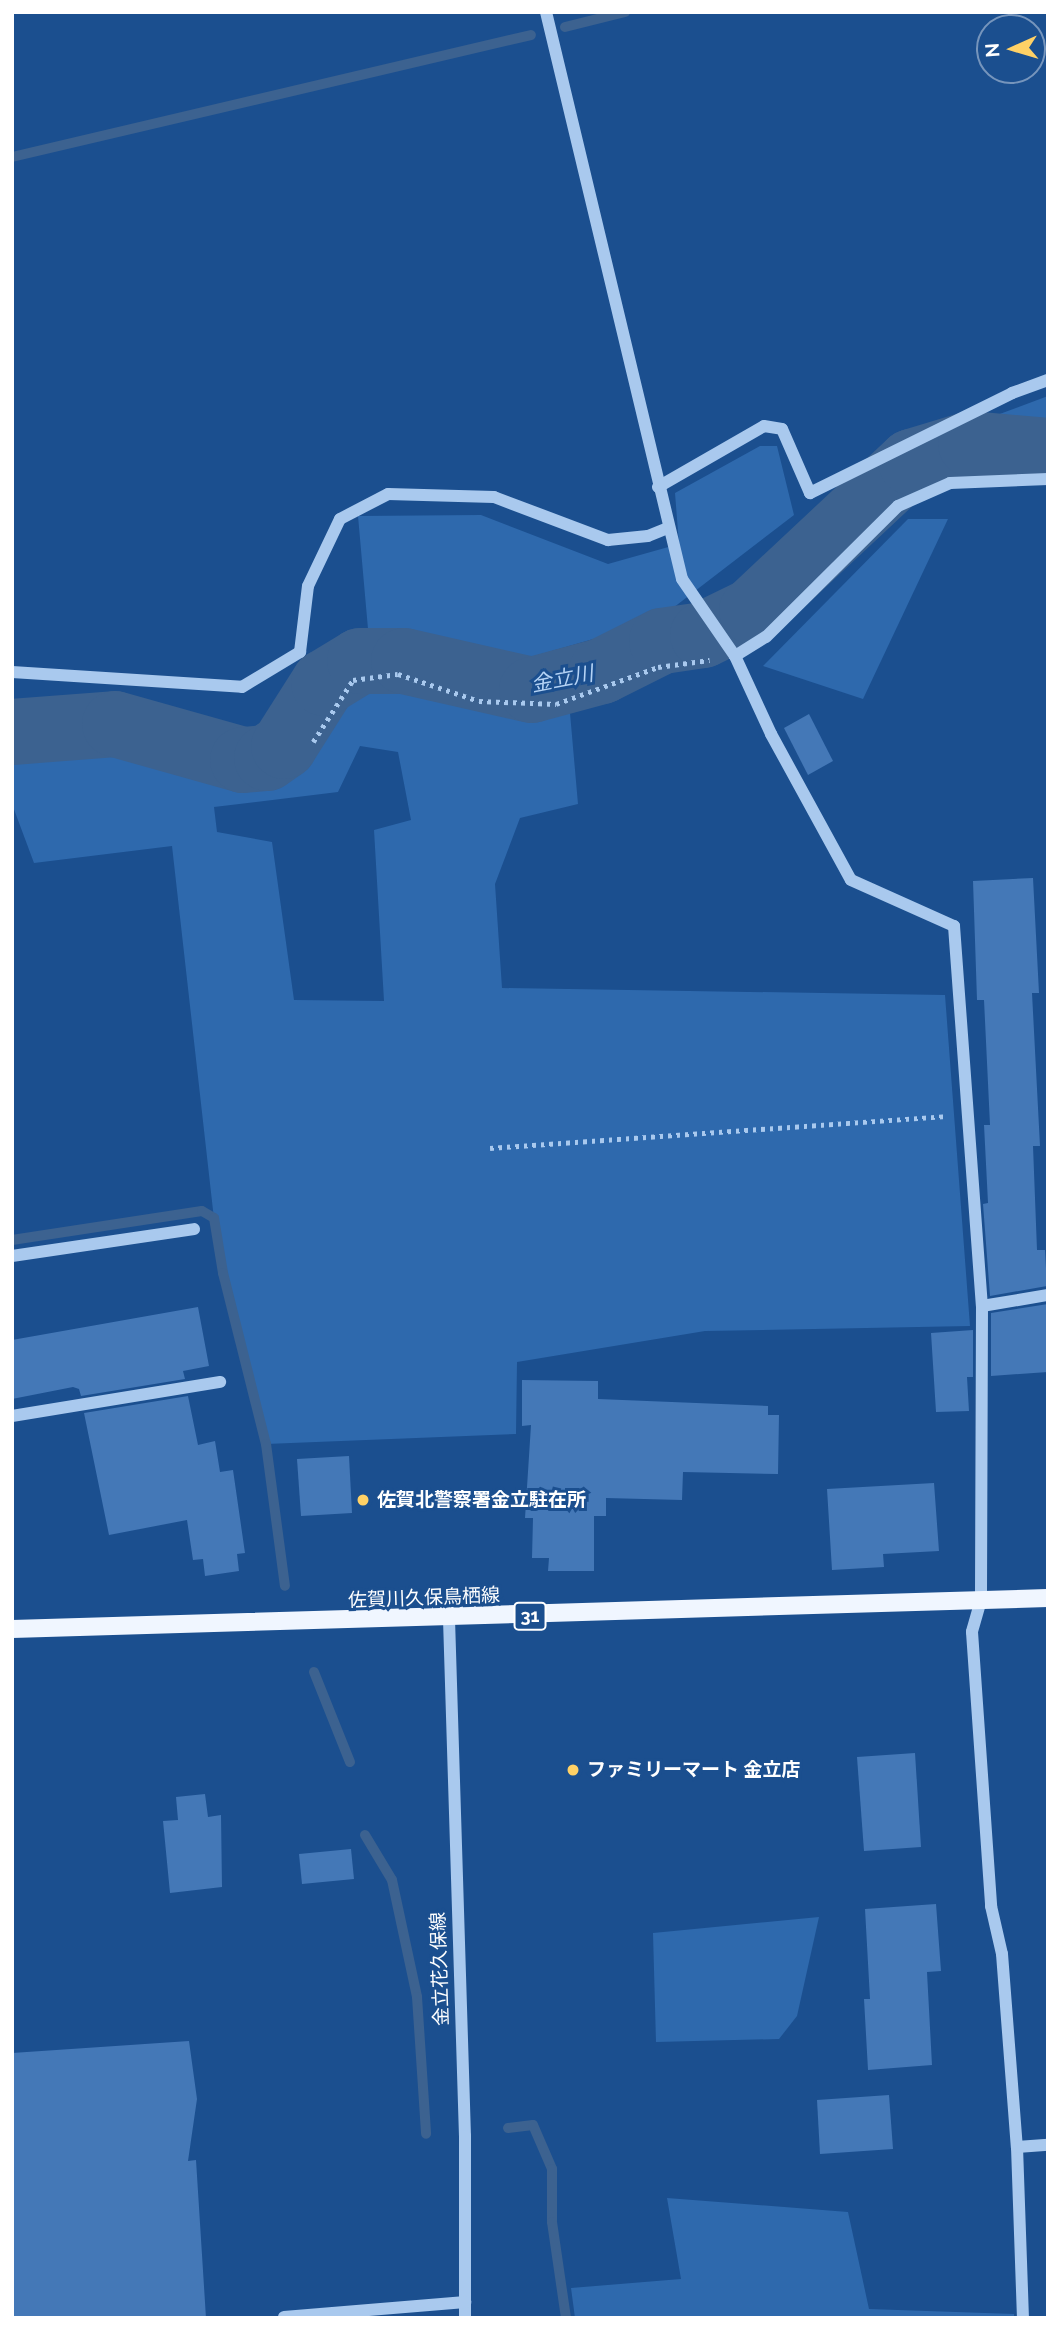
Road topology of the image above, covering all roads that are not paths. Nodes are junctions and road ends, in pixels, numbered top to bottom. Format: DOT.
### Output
graph roads {
  1 [pos="547,12"];
  2 [pos="1048,380"];
  3 [pos="1048,480"];
  4 [pos="658,486"];
  5 [pos="668,528"];
  6 [pos="735,656"];
  7 [pos="12,672"];
  8 [pos="194,1229"];
  9 [pos="12,1256"];
  10 [pos="1048,1295"];
  11 [pos="982,1306"];
  12 [pos="220,1382"];
  13 [pos="12,1416"];
  14 [pos="1048,1598"];
  15 [pos="981,1601"];
  16 [pos="449,1619"];
  17 [pos="12,1629"];
  18 [pos="1048,2145"];
  19 [pos="1017,2147"];
  20 [pos="465,2302"];
  21 [pos="284,2317"];
  22 [pos="465,2318"];
  23 [pos="1023,2318"];
  1 -- 4 [label="street"];
  2 -- 4 [label="street"];
  3 -- 6 [label="street"];
  4 -- 5 [label="street"];
  5 -- 6 [label="street"];
  5 -- 7 [label="street"];
  6 -- 11 [label="street"];
  8 -- 9 [label="street"];
  10 -- 11 [label="street"];
  11 -- 15 [label="street"];
  12 -- 13 [label="street"];
  14 -- 15 [label="main road, 佐賀川久保鳥栖線 / 31"];
  15 -- 16 [label="main road, 佐賀川久保鳥栖線 / 31"];
  15 -- 19 [label="street"];
  16 -- 17 [label="main road, 佐賀川久保鳥栖線 / 31"];
  16 -- 20 [label="street, 金立花久保線"];
  18 -- 19 [label="street"];
  19 -- 23 [label="street"];
  20 -- 21 [label="street"];
  20 -- 22 [label="street, 金立花久保線"];
}
